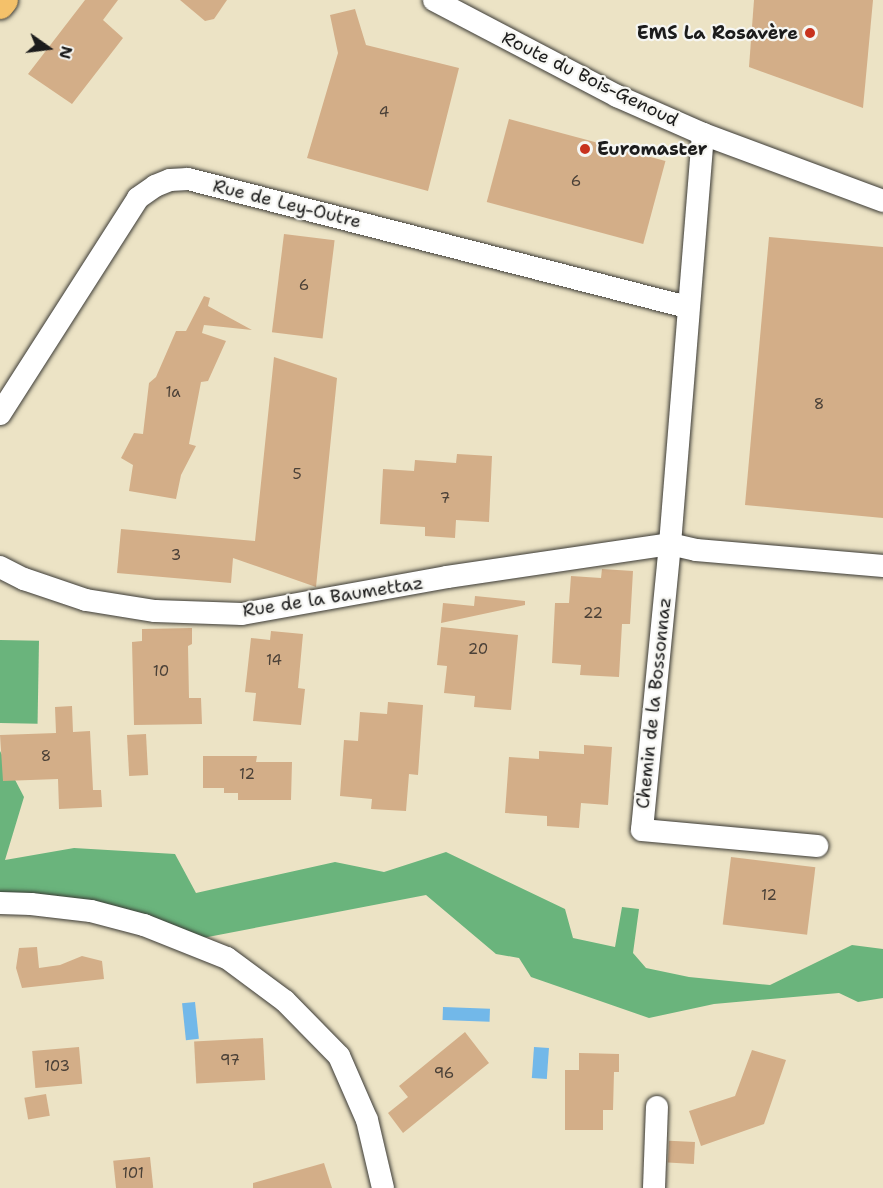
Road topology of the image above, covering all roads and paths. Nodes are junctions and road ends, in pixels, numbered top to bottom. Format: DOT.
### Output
graph roads {
  1 [pos="4,0"];
  2 [pos="434,0"];
  3 [pos="0,6"];
  4 [pos="703,134"];
  5 [pos="883,201"];
  6 [pos="687,307"];
  7 [pos="0,414"];
  8 [pos="670,544"];
  9 [pos="883,566"];
  10 [pos="0,567"];
  11 [pos="817,846"];
  12 [pos="0,903"];
  13 [pos="657,1107"];
  14 [pos="383,1188"];
  15 [pos="654,1188"];
  1 -- 3 [label="main road"];
  2 -- 4 [label="street, Route du Bois-Genoud"];
  4 -- 5 [label="street, Route du Bois-Genoud"];
  4 -- 6 [label="street, Chemin de la Bossonnaz"];
  6 -- 7 [label="street, Rue de Ley-Outre"];
  6 -- 8 [label="street, Chemin de la Bossonnaz"];
  8 -- 9 [label="street"];
  8 -- 10 [label="street, Rue de la Baumettaz"];
  8 -- 11 [label="street, Chemin de la Bossonnaz"];
  12 -- 14 [label="street"];
  13 -- 15 [label="street"];
}
